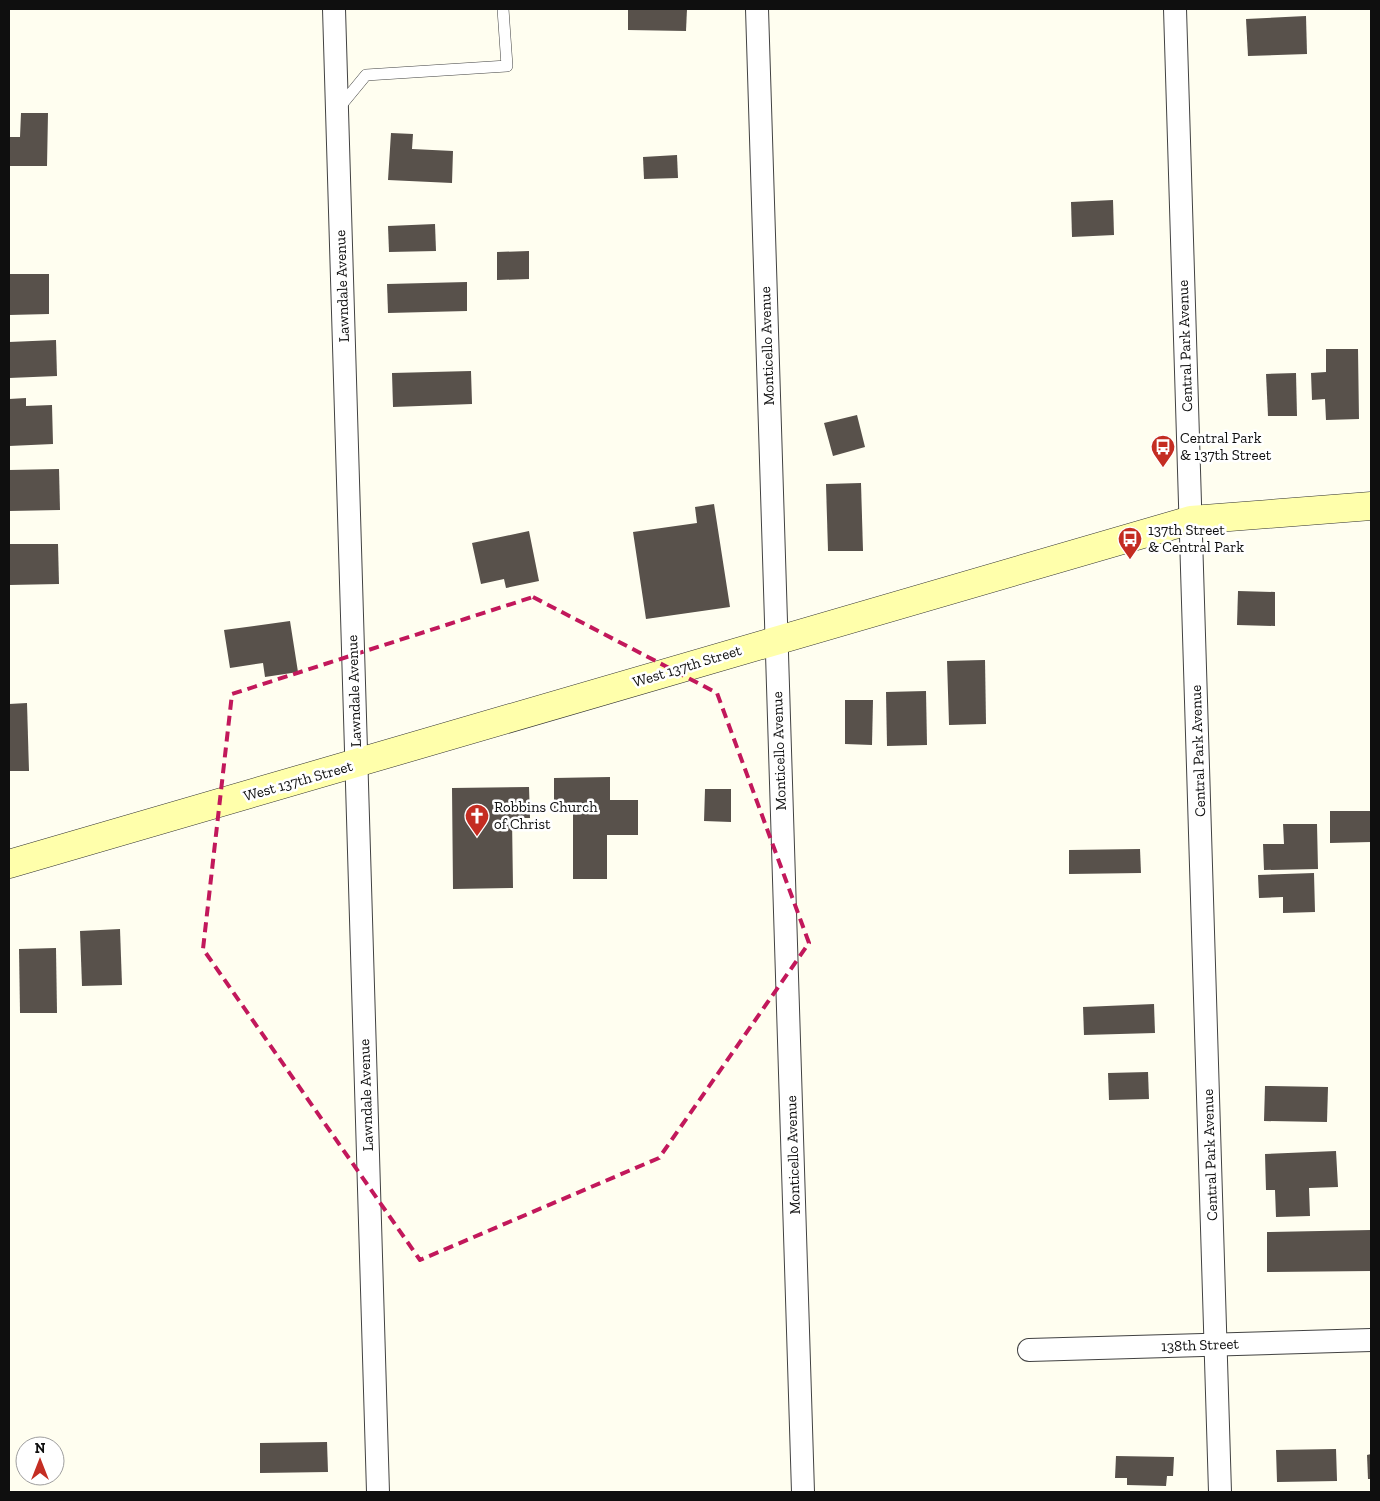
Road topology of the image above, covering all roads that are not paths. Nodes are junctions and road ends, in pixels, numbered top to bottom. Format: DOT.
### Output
graph roads {
  1 [pos="334,9"];
  2 [pos="503,9"];
  3 [pos="757,9"];
  4 [pos="1176,9"];
  5 [pos="337,110"];
  6 [pos="1371,506"];
  7 [pos="1191,520"];
  8 [pos="775,640"];
  9 [pos="356,764"];
  10 [pos="9,864"];
  11 [pos="1371,1340"];
  12 [pos="1216,1344"];
  13 [pos="1030,1350"];
  14 [pos="378,1492"];
  15 [pos="802,1492"];
  16 [pos="1220,1492"];
  1 -- 5 [label="street, Lawndale Avenue"];
  2 -- 5 [label="lane"];
  3 -- 8 [label="street, Monticello Avenue"];
  4 -- 7 [label="street, Central Park Avenue"];
  5 -- 9 [label="street, Lawndale Avenue"];
  6 -- 7 [label="main road, West 137th Street"];
  7 -- 8 [label="main road, West 137th Street"];
  7 -- 12 [label="street, Central Park Avenue"];
  8 -- 9 [label="main road, West 137th Street"];
  8 -- 15 [label="street, Monticello Avenue"];
  9 -- 10 [label="main road, West 137th Street"];
  9 -- 14 [label="street, Lawndale Avenue"];
  11 -- 12 [label="street, 138th Street"];
  12 -- 13 [label="street, 138th Street"];
  12 -- 16 [label="street, Central Park Avenue"];
}
